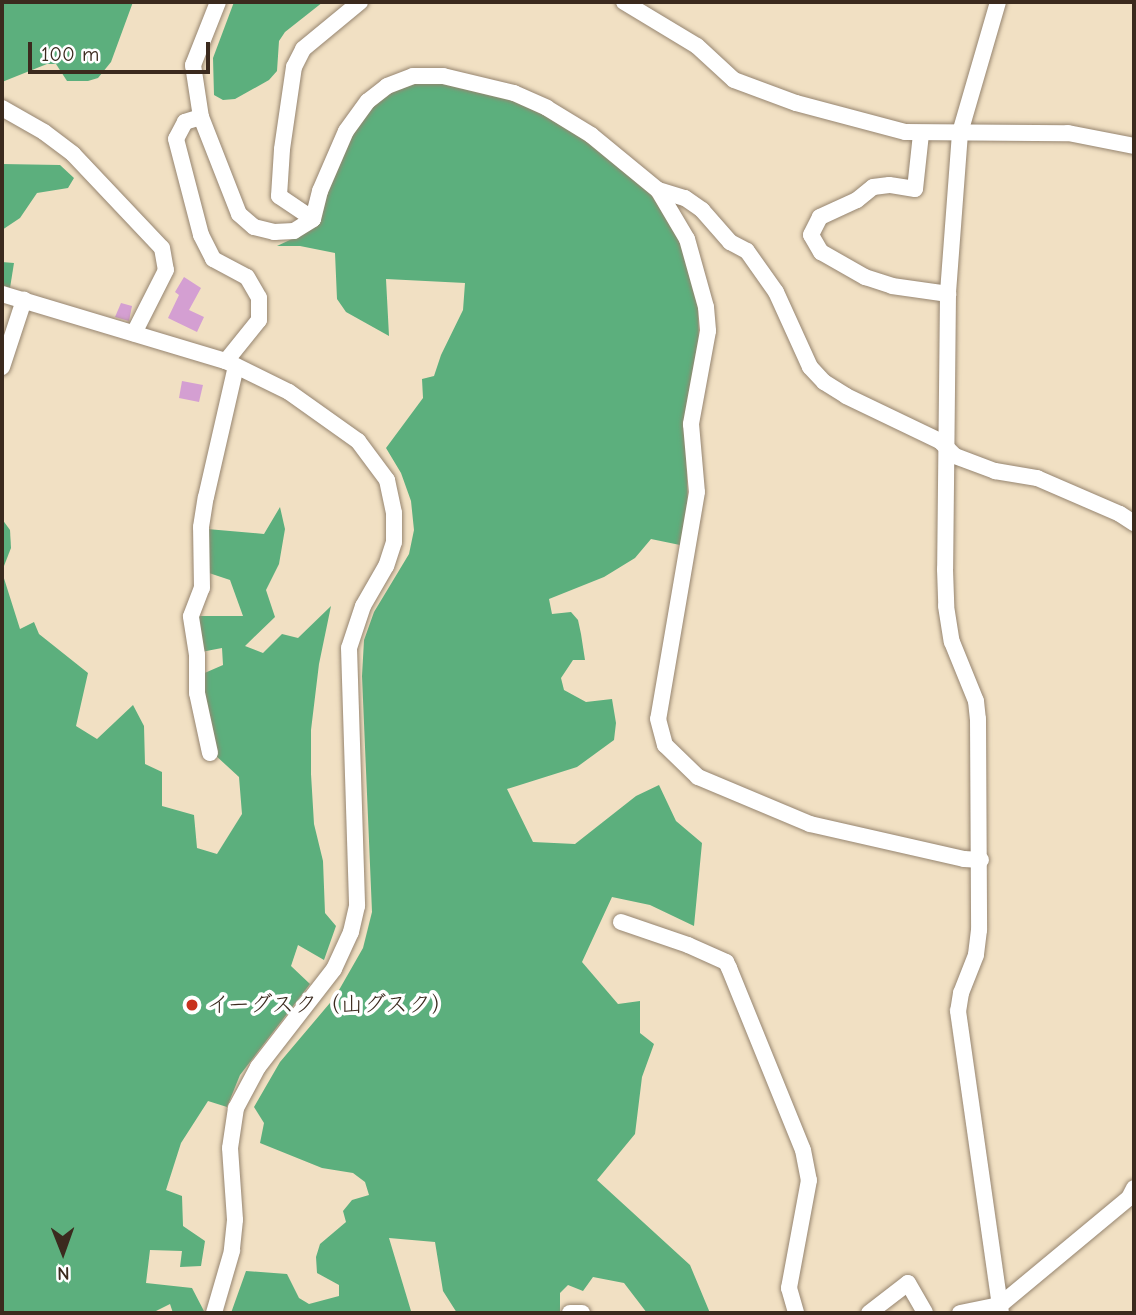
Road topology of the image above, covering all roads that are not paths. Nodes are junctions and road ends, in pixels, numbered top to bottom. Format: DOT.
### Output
graph roads {
  1 [pos="218,2"];
  2 [pos="360,2"];
  3 [pos="624,2"];
  4 [pos="998,2"];
  5 [pos="2,108"];
  6 [pos="201,117"];
  7 [pos="960,133"];
  8 [pos="922,134"];
  9 [pos="1134,146"];
  10 [pos="658,190"];
  11 [pos="313,219"];
  12 [pos="948,294"];
  13 [pos="2,295"];
  14 [pos="24,300"];
  15 [pos="134,332"];
  16 [pos="231,364"];
  17 [pos="2,367"];
  18 [pos="948,448"];
  19 [pos="1134,503"];
  20 [pos="1120,514"];
  21 [pos="1134,523"];
  22 [pos="210,753"];
  23 [pos="981,860"];
  24 [pos="621,922"];
  25 [pos="1134,1188"];
  26 [pos="1000,1309"];
  27 [pos="214,1313"];
  28 [pos="570,1313"];
  29 [pos="582,1313"];
  30 [pos="796,1313"];
  31 [pos="869,1313"];
  32 [pos="925,1313"];
  33 [pos="960,1313"];
  1 -- 6 [label="street"];
  2 -- 11 [label="street"];
  3 -- 8 [label="street"];
  4 -- 7 [label="street"];
  5 -- 15 [label="street"];
  6 -- 11 [label="street"];
  6 -- 16 [label="street"];
  7 -- 8 [label="street"];
  7 -- 9 [label="street"];
  7 -- 12 [label="street"];
  8 -- 12 [label="street"];
  10 -- 11 [label="street"];
  10 -- 18 [label="street"];
  10 -- 23 [label="street"];
  12 -- 18 [label="street"];
  13 -- 14 [label="street"];
  14 -- 15 [label="street"];
  14 -- 17 [label="street"];
  15 -- 16 [label="street"];
  16 -- 22 [label="street"];
  16 -- 27 [label="street"];
  18 -- 20 [label="street"];
  18 -- 23 [label="street"];
  19 -- 20 [label="street"];
  20 -- 21 [label="street"];
  23 -- 26 [label="street"];
  24 -- 30 [label="street"];
  25 -- 26 [label="street"];
  26 -- 33 [label="street"];
  28 -- 29 [label="street"];
  31 -- 32 [label="street"];
}
